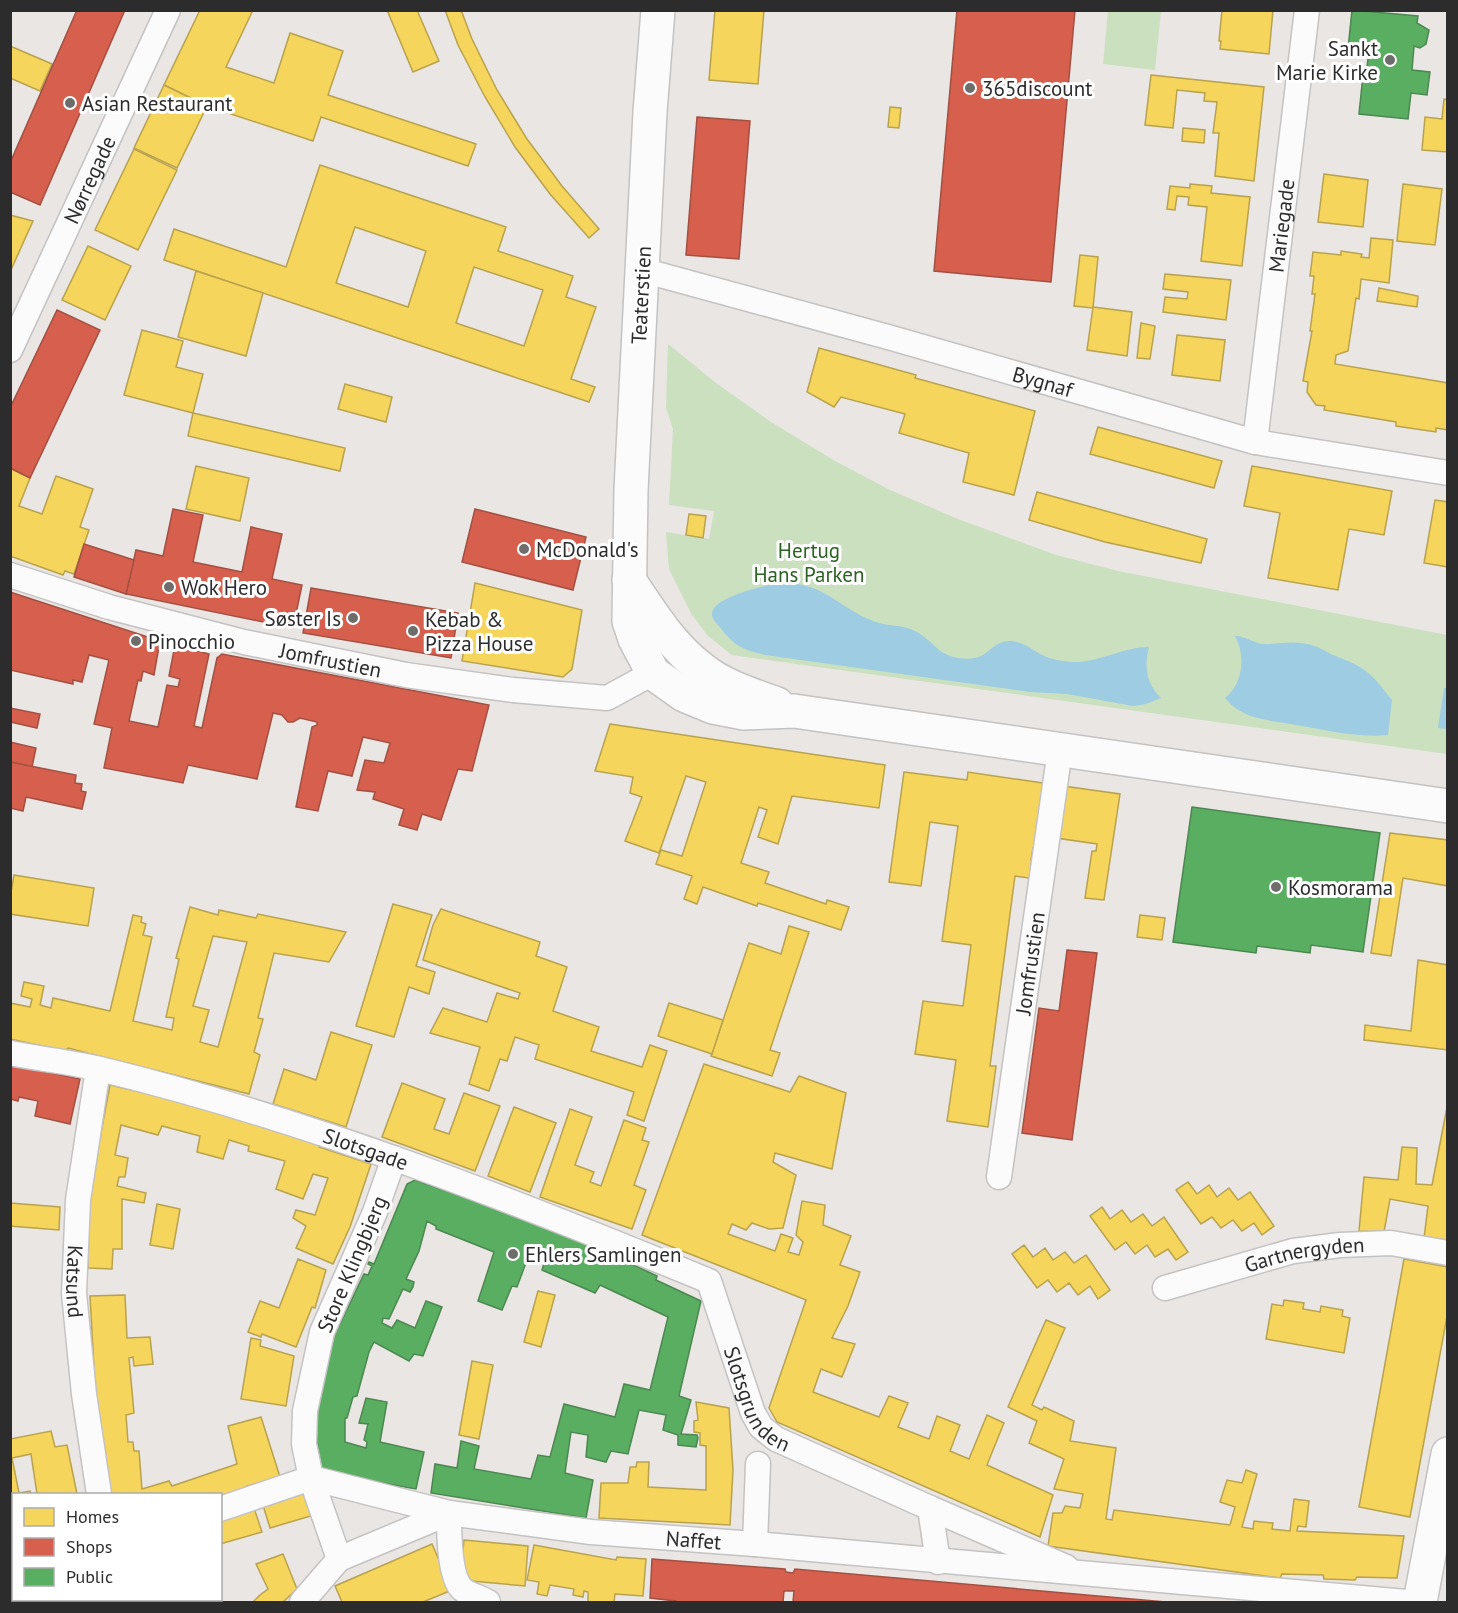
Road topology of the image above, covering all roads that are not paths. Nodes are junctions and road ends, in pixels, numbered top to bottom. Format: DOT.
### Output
graph roads {
  1 [pos="168,10"];
  2 [pos="658,10"];
  3 [pos="1307,10"];
  4 [pos="642,270"];
  5 [pos="10,350"];
  6 [pos="1255,442"];
  7 [pos="1448,472"];
  8 [pos="10,575"];
  9 [pos="629,580"];
  10 [pos="653,673"];
  11 [pos="795,711"];
  12 [pos="1060,750"];
  13 [pos="1448,807"];
  14 [pos="10,1053"];
  15 [pos="98,1069"];
  16 [pos="394,1158"];
  17 [pos="999,1177"];
  18 [pos="1448,1253"];
  19 [pos="708,1281"];
  20 [pos="1165,1288"];
  21 [pos="1448,1454"];
  22 [pos="758,1464"];
  23 [pos="852,1472"];
  24 [pos="311,1478"];
  25 [pos="99,1493"];
  26 [pos="222,1508"];
  27 [pos="930,1508"];
  28 [pos="449,1513"];
  29 [pos="755,1544"];
  30 [pos="339,1559"];
  31 [pos="938,1562"];
  32 [pos="1085,1575"];
  33 [pos="302,1602"];
  34 [pos="488,1602"];
  35 [pos="1406,1602"];
  36 [pos="1420,1602"];
  1 -- 5 [label="street, Nørregade"];
  2 -- 4 [label="street, Teaterstien"];
  3 -- 6 [label="street, Mariegade"];
  4 -- 6 [label="street, Bygnaf"];
  4 -- 9 [label="street, Teaterstien"];
  6 -- 7 [label="street, Bygnaf"];
  8 -- 10 [label="street, Jomfrustien"];
  9 -- 10 [label="street"];
  9 -- 11 [label="street"];
  10 -- 11 [label="street"];
  11 -- 12 [label="street"];
  12 -- 13 [label="street"];
  12 -- 17 [label="street, Jomfrustien"];
  14 -- 15 [label="street, Slotsgade"];
  15 -- 16 [label="street, Slotsgade"];
  15 -- 25 [label="street, Katsund"];
  16 -- 19 [label="street, Slotsgade"];
  16 -- 24 [label="street, Store Klingbjerg"];
  18 -- 20 [label="street, Gartnergyden"];
  19 -- 23 [label="street, Slotsgrunden"];
  21 -- 36 [label="street"];
  22 -- 29 [label="street, Slotsgrunden"];
  23 -- 27 [label="street, Naffet"];
  24 -- 26 [label="street"];
  24 -- 28 [label="street, Naffet"];
  24 -- 30 [label="street"];
  27 -- 31 [label="street"];
  27 -- 32 [label="street, Naffet"];
  28 -- 29 [label="street, Naffet"];
  28 -- 30 [label="street"];
  28 -- 34 [label="street"];
  29 -- 31 [label="street, Naffet"];
  30 -- 33 [label="street"];
  31 -- 32 [label="street, Naffet"];
  32 -- 35 [label="street, Naffet"];
}
